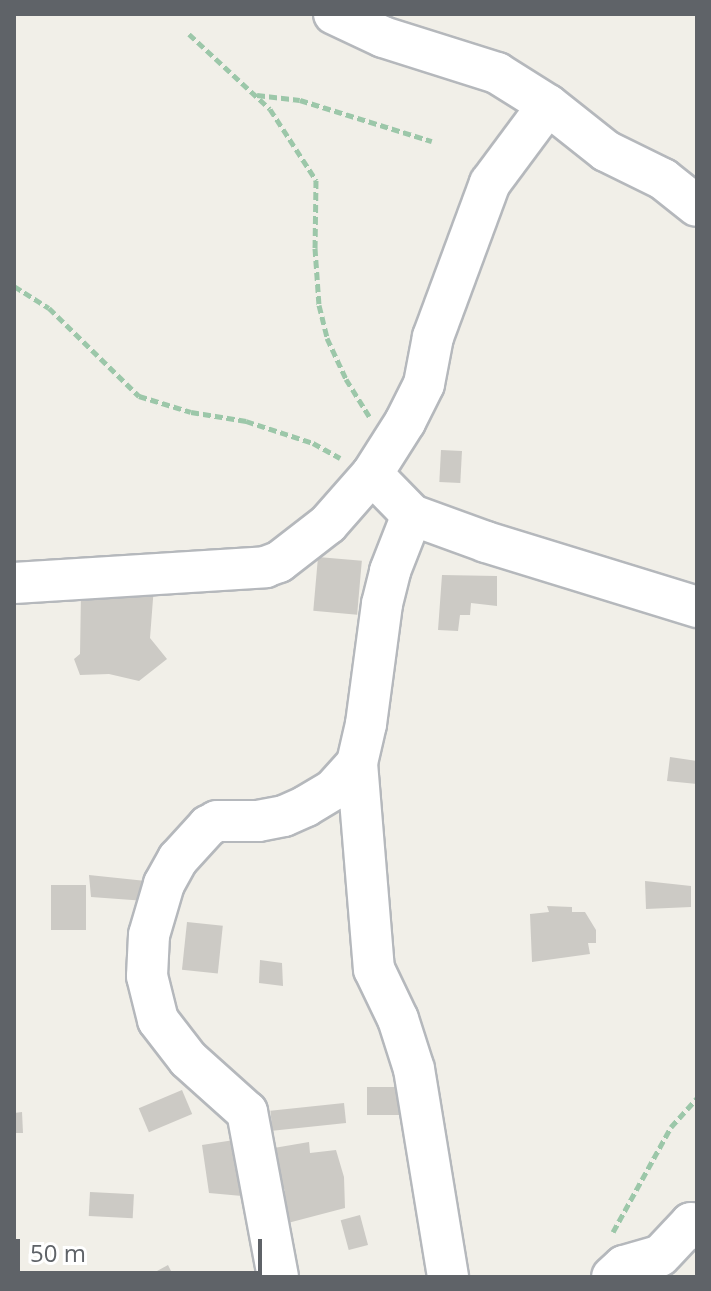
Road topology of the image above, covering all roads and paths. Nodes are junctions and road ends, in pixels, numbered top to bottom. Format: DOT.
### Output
graph roads {
  1 [pos="334,14"];
  2 [pos="189,34"];
  3 [pos="256,95"];
  4 [pos="548,105"];
  5 [pos="432,141"];
  6 [pos="697,206"];
  7 [pos="14,286"];
  8 [pos="380,461"];
  9 [pos="412,515"];
  10 [pos="14,583"];
  11 [pos="697,607"];
  12 [pos="357,763"];
  13 [pos="697,1098"];
  14 [pos="697,1229"];
  15 [pos="610,1261"];
  16 [pos="278,1277"];
  17 [pos="448,1277"];
  1 -- 4 [label="street"];
  2 -- 3 [label="path"];
  3 -- 5 [label="path"];
  3 -- 8 [label="path"];
  4 -- 6 [label="street"];
  4 -- 8 [label="street"];
  7 -- 8 [label="path"];
  8 -- 9 [label="street"];
  8 -- 10 [label="street"];
  9 -- 11 [label="street"];
  9 -- 12 [label="street"];
  12 -- 16 [label="street"];
  12 -- 17 [label="street"];
  13 -- 15 [label="path"];
  14 -- 15 [label="street"];
}
